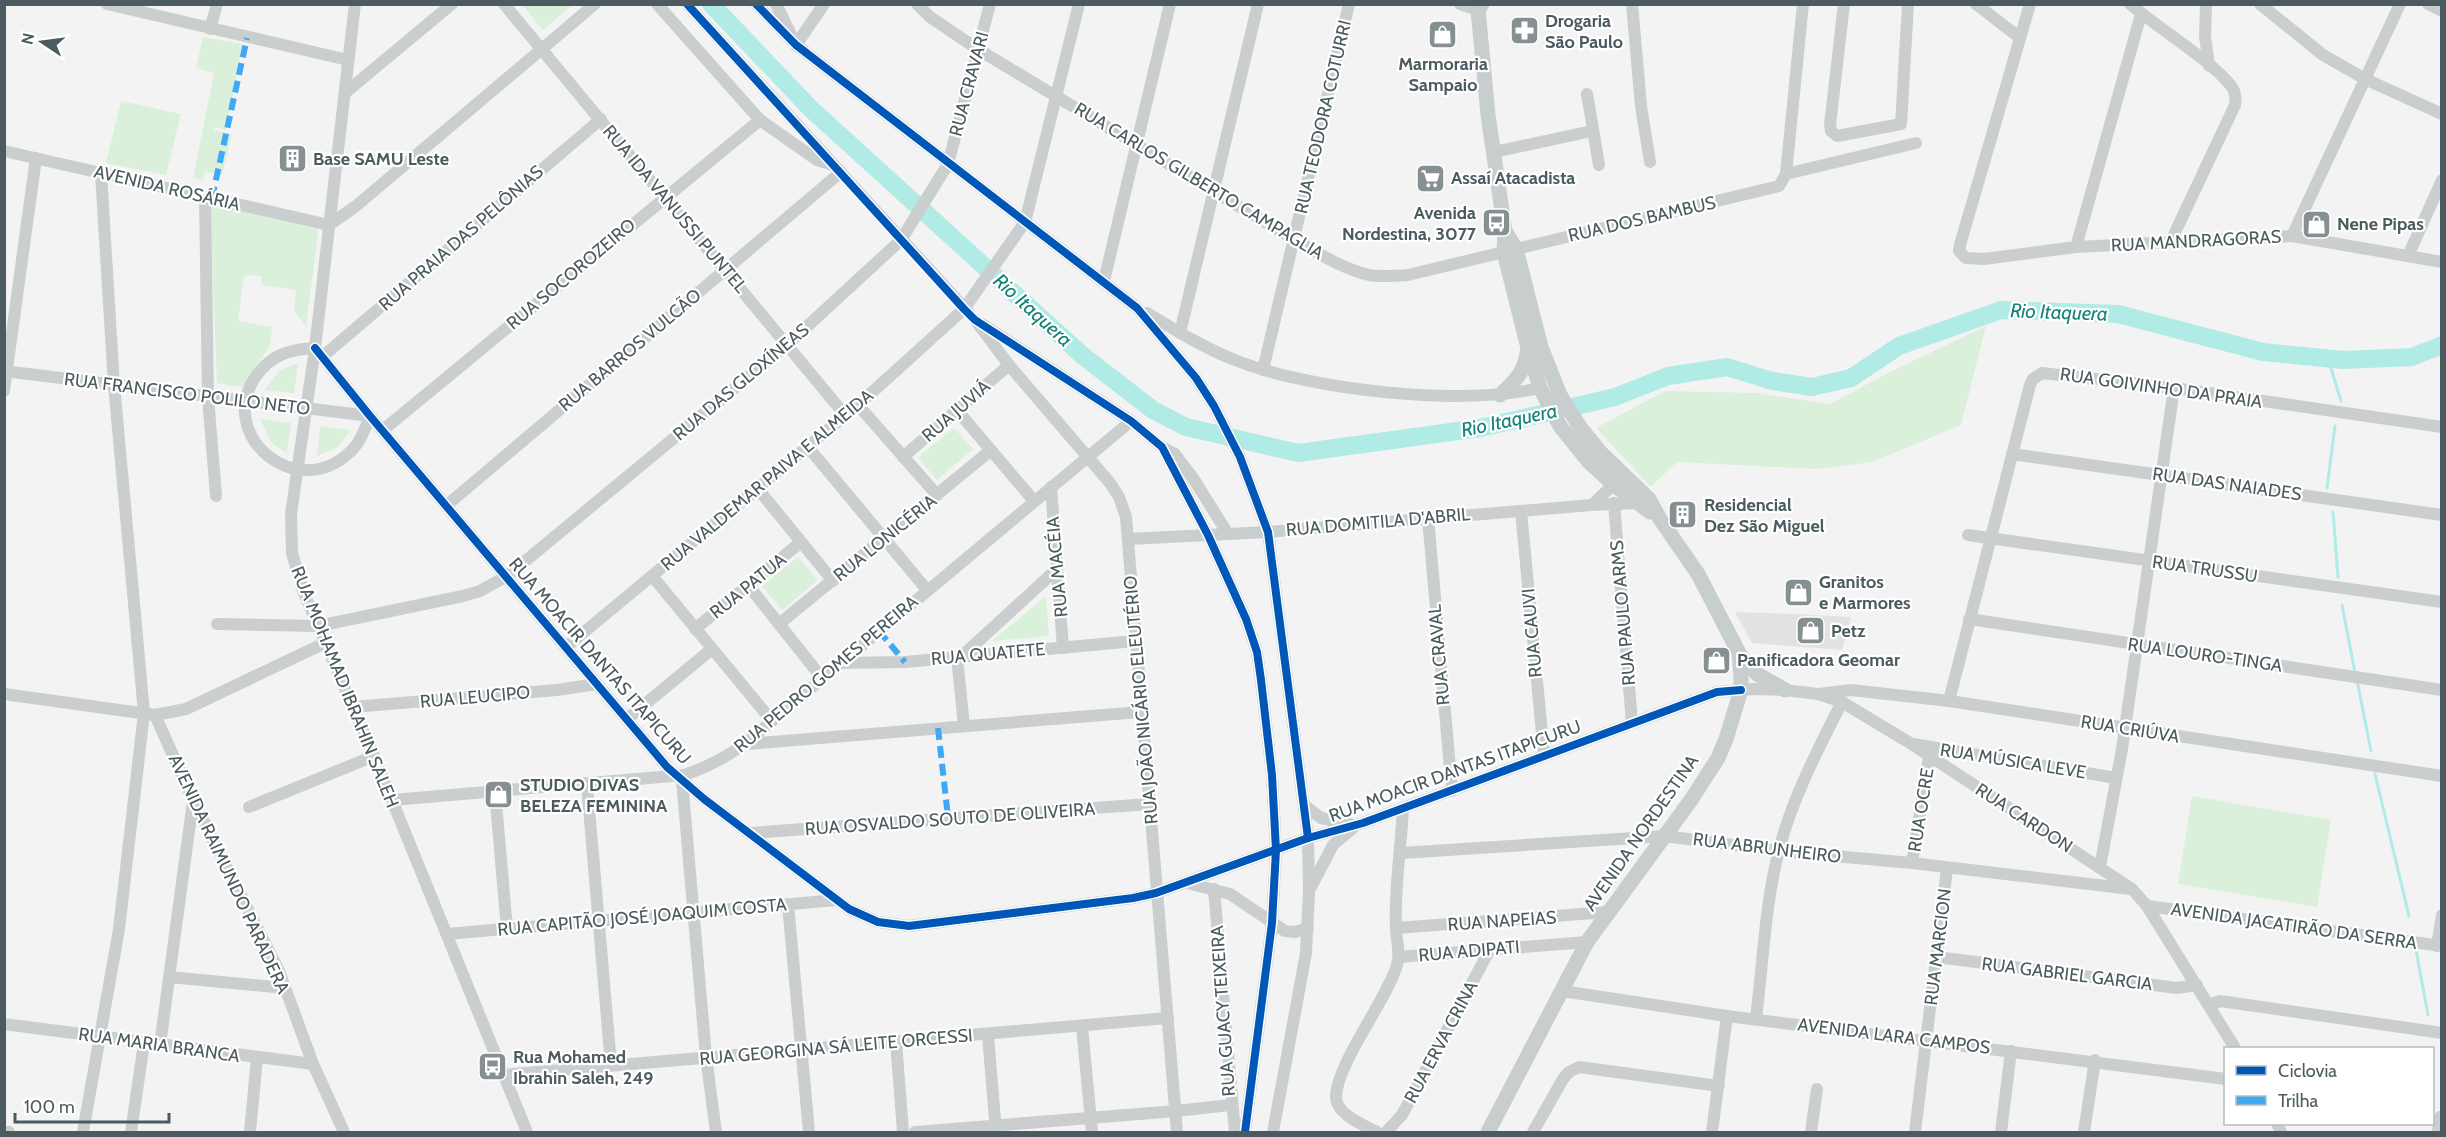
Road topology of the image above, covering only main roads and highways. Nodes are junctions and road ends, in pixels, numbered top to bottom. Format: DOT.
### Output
graph roads {
  1 [pos="1478,6"];
  2 [pos="1510,250"];
  3 [pos="1528,348"];
  4 [pos="1500,394"];
  5 [pos="1551,394"];
  6 [pos="1619,480"];
  7 [pos="1660,519"];
  8 [pos="1739,653"];
  9 [pos="1785,690"];
  10 [pos="1488,1132"];
  1 -- 2 [label="main road, AVENIDA NORDESTINA"];
  2 -- 3 [label="main road, AVENIDA NORDESTINA"];
  2 -- 5 [label="main road, AVENIDA NORDESTINA"];
  3 -- 4 [label="main road"];
  3 -- 5 [label="main road, AVENIDA NORDESTINA"];
  5 -- 6 [label="main road, AVENIDA NORDESTINA"];
  6 -- 7 [label="main road, AVENIDA NORDESTINA"];
  6 -- 7 [label="main road, AVENIDA NORDESTINA"];
  7 -- 8 [label="main road, AVENIDA NORDESTINA"];
  8 -- 9 [label="main road"];
  8 -- 10 [label="main road, AVENIDA NORDESTINA"];
}
